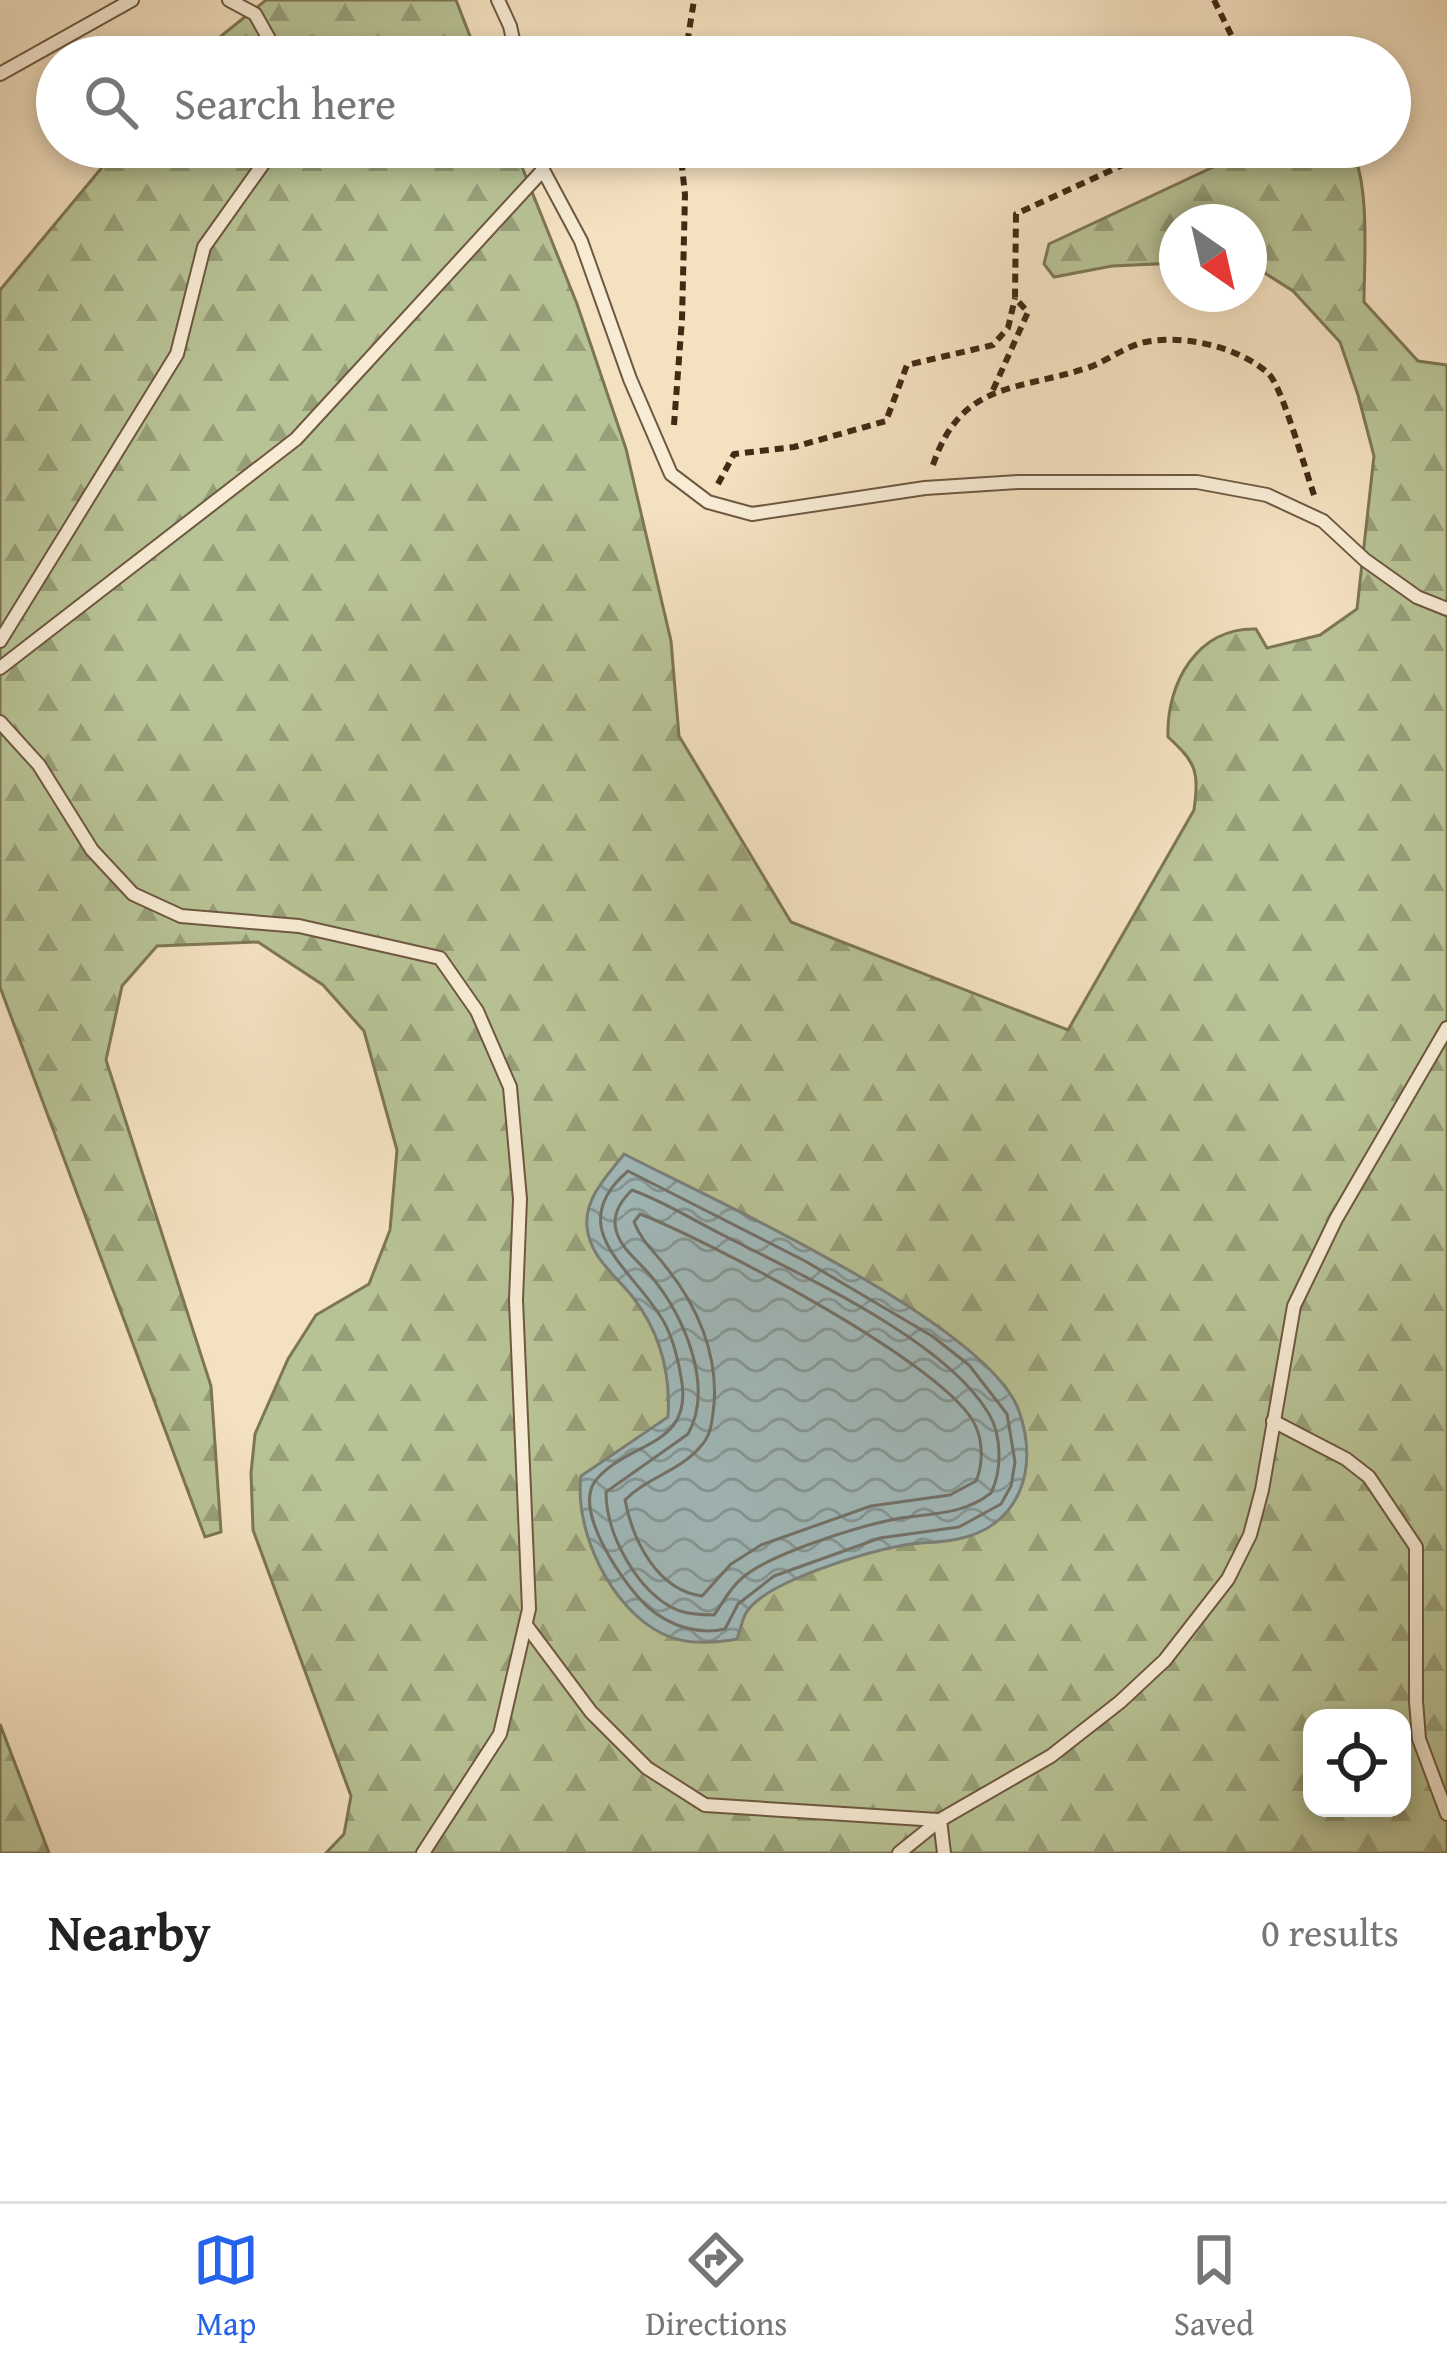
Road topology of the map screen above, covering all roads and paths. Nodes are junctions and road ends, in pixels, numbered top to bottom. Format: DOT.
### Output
graph roads {
  1 [pos="132,0"];
  2 [pos="230,0"];
  3 [pos="498,0"];
  4 [pos="694,0"];
  5 [pos="1214,0"];
  6 [pos="68,36"];
  7 [pos="267,36"];
  8 [pos="512,36"];
  9 [pos="688,36"];
  10 [pos="1232,36"];
  11 [pos="36,54"];
  12 [pos="0,74"];
  13 [pos="260,168"];
  14 [pos="682,168"];
  15 [pos="1116,168"];
  16 [pos="543,170"];
  17 [pos="1015,298"];
  18 [pos="993,390"];
  19 [pos="674,430"];
  20 [pos="925,488"];
  21 [pos="708,502"];
  22 [pos="1323,521"];
  23 [pos="1447,609"];
  24 [pos="0,641"];
  25 [pos="0,668"];
  26 [pos="0,722"];
  27 [pos="1447,1028"];
  28 [pos="1273,1421"];
  29 [pos="526,1625"];
  30 [pos="1447,1814"];
  31 [pos="940,1820"];
  32 [pos="423,1853"];
  33 [pos="898,1853"];
  34 [pos="944,1853"];
  1 -- 6 [label="lane"];
  2 -- 7 [label="lane"];
  3 -- 8 [label="lane"];
  4 -- 9 [label="path"];
  5 -- 10 [label="path"];
  11 -- 12 [label="lane"];
  13 -- 24 [label="lane"];
  14 -- 19 [label="path"];
  15 -- 17 [label="path"];
  16 -- 21 [label="lane"];
  16 -- 25 [label="lane"];
  17 -- 18 [label="path"];
  17 -- 21 [label="path"];
  18 -- 20 [label="path"];
  18 -- 22 [label="path"];
  20 -- 21 [label="lane"];
  20 -- 22 [label="lane"];
  22 -- 23 [label="lane"];
  26 -- 29 [label="lane"];
  27 -- 28 [label="lane"];
  28 -- 30 [label="lane"];
  28 -- 31 [label="lane"];
  29 -- 31 [label="lane"];
  29 -- 32 [label="lane"];
  31 -- 33 [label="lane"];
  31 -- 34 [label="lane"];
}
